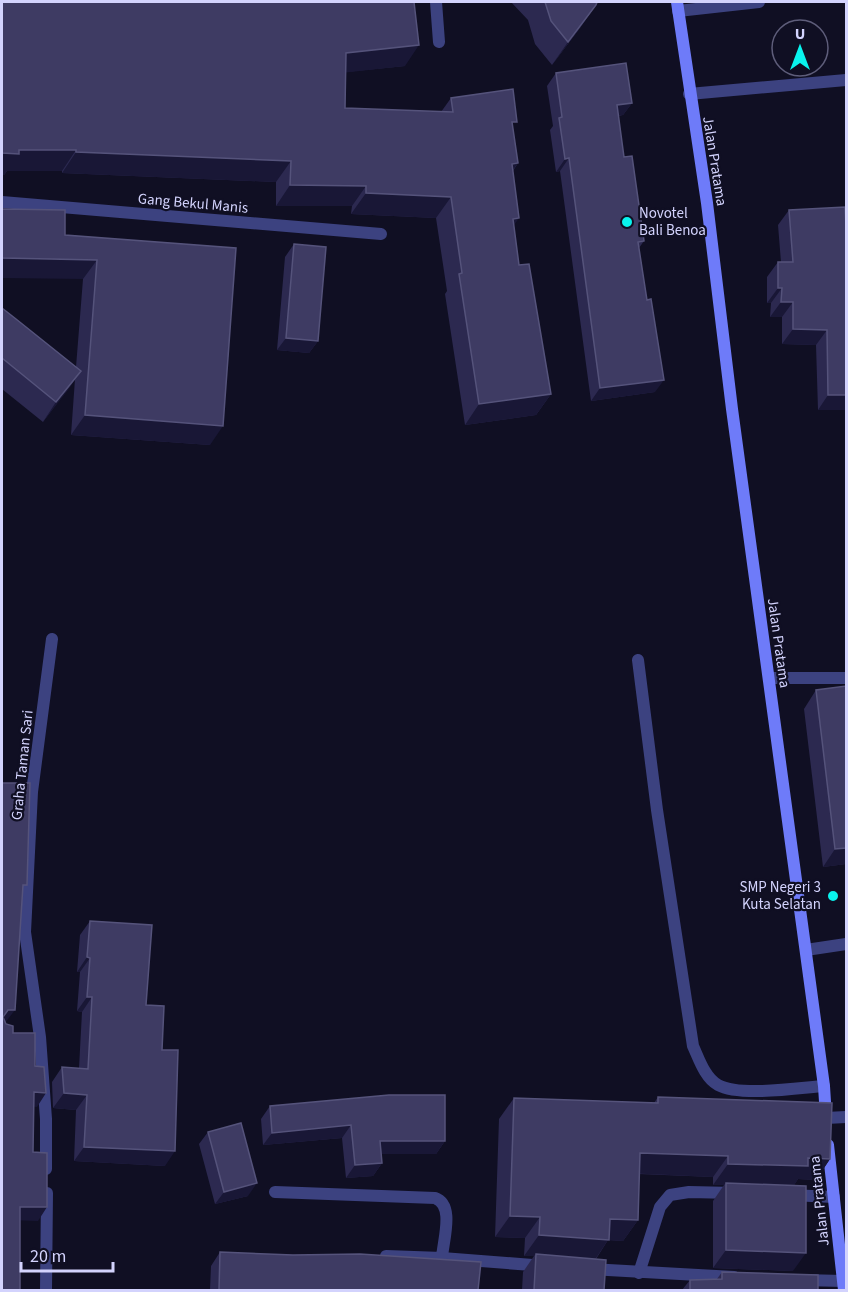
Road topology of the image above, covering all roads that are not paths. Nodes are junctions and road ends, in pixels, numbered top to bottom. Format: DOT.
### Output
graph roads {
  1 [pos="436,2"];
  2 [pos="759,2"];
  3 [pos="678,6"];
  4 [pos="439,42"];
  5 [pos="846,80"];
  6 [pos="689,94"];
  7 [pos="2,202"];
  8 [pos="381,234"];
  9 [pos="52,639"];
  10 [pos="638,660"];
  11 [pos="769,678"];
  12 [pos="846,678"];
  13 [pos="846,944"];
  14 [pos="806,950"];
  15 [pos="824,1086"];
  16 [pos="846,1117"];
  17 [pos="826,1118"];
  18 [pos="275,1192"];
  19 [pos="745,1194"];
  20 [pos="778,1195"];
  21 [pos="834,1197"];
  22 [pos="377,1256"];
  23 [pos="442,1258"];
  24 [pos="555,1267"];
  25 [pos="578,1268"];
  26 [pos="639,1273"];
  27 [pos="741,1277"];
  28 [pos="786,1279"];
  29 [pos="843,1286"];
  30 [pos="46,1290"];
  1 -- 4 [label="street"];
  2 -- 3 [label="street"];
  3 -- 6 [label="street, Jalan Pratama"];
  5 -- 6 [label="street"];
  6 -- 11 [label="street, Jalan Pratama"];
  7 -- 8 [label="street, Gang Bekul Manis"];
  9 -- 30 [label="street, Graha Taman Sari"];
  10 -- 15 [label="street"];
  11 -- 12 [label="street"];
  11 -- 14 [label="street, Jalan Pratama"];
  13 -- 14 [label="street"];
  14 -- 15 [label="street, Jalan Pratama"];
  15 -- 17 [label="street, Jalan Pratama"];
  16 -- 17 [label="street"];
  17 -- 21 [label="street, Jalan Pratama"];
  18 -- 23 [label="street"];
  19 -- 26 [label="street"];
  20 -- 21 [label="street"];
  21 -- 29 [label="street, Jalan Pratama"];
  22 -- 23 [label="street"];
  23 -- 24 [label="street"];
  25 -- 26 [label="street"];
  26 -- 27 [label="street"];
  28 -- 29 [label="street"];
}
